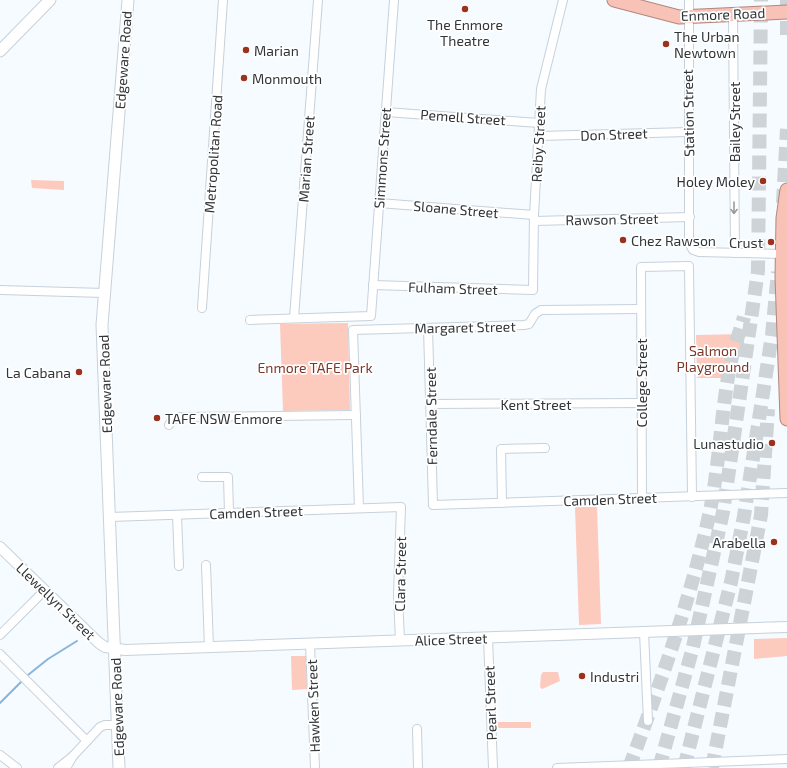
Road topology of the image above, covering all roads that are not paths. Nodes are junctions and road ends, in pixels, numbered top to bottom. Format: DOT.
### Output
graph roads {
  1 [pos="50,0"];
  2 [pos="128,0"];
  3 [pos="223,0"];
  4 [pos="318,0"];
  5 [pos="394,0"];
  6 [pos="563,0"];
  7 [pos="614,0"];
  8 [pos="689,0"];
  9 [pos="787,12"];
  10 [pos="733,15"];
  11 [pos="688,17"];
  12 [pos="0,51"];
  13 [pos="386,112"];
  14 [pos="540,123"];
  15 [pos="688,132"];
  16 [pos="539,136"];
  17 [pos="787,190"];
  18 [pos="379,203"];
  19 [pos="690,217"];
  20 [pos="534,218"];
  21 [pos="735,253"];
  22 [pos="782,254"];
  23 [pos="784,277"];
  24 [pos="373,285"];
  25 [pos="0,290"];
  26 [pos="533,290"];
  27 [pos="104,293"];
  28 [pos="202,308"];
  29 [pos="641,309"];
  30 [pos="294,318"];
  31 [pos="250,320"];
  32 [pos="428,328"];
  33 [pos="642,403"];
  34 [pos="430,404"];
  35 [pos="356,415"];
  36 [pos="787,419"];
  37 [pos="169,424"];
  38 [pos="545,448"];
  39 [pos="202,477"];
  40 [pos="787,494"];
  41 [pos="692,497"];
  42 [pos="642,498"];
  43 [pos="502,503"];
  44 [pos="433,505"];
  45 [pos="401,506"];
  46 [pos="359,508"];
  47 [pos="229,513"];
  48 [pos="177,515"];
  49 [pos="110,517"];
  50 [pos="2,551"];
  51 [pos="206,565"];
  52 [pos="179,566"];
  53 [pos="44,591"];
  54 [pos="787,627"];
  55 [pos="644,632"];
  56 [pos="0,635"];
  57 [pos="488,638"];
  58 [pos="400,641"];
  59 [pos="310,644"];
  60 [pos="209,648"];
  61 [pos="115,649"];
  62 [pos="0,654"];
  63 [pos="648,720"];
  64 [pos="117,725"];
  65 [pos="417,729"];
  66 [pos="87,741"];
  67 [pos="0,755"];
  68 [pos="73,756"];
  69 [pos="787,759"];
  70 [pos="17,768"];
  71 [pos="58,768"];
  72 [pos="66,768"];
  73 [pos="119,768"];
  74 [pos="315,768"];
  75 [pos="418,768"];
  76 [pos="493,768"];
  77 [pos="557,768"];
  1 -- 12 [label="main road"];
  2 -- 27 [label="main road, Edgeware Road"];
  3 -- 28 [label="street, Metropolitan Road"];
  4 -- 30 [label="street, Marian Street"];
  5 -- 13 [label="street, Simmons Street"];
  6 -- 14 [label="street, Reiby Street"];
  7 -- 11 [label="highway, Enmore Road"];
  8 -- 11 [label="street, Station Street"];
  9 -- 10 [label="highway, Enmore Road"];
  10 -- 11 [label="highway, Enmore Road"];
  10 -- 21 [label="street, Bailey Street, one-way"];
  11 -- 15 [label="street, Station Street"];
  13 -- 14 [label="street, Pemell Street"];
  13 -- 18 [label="street, Simmons Street"];
  14 -- 16 [label="street, Reiby Street"];
  15 -- 16 [label="street, Don Street"];
  15 -- 19 [label="street, Station Street"];
  16 -- 20 [label="street, Reiby Street"];
  17 -- 22 [label="highway"];
  18 -- 20 [label="street, Sloane Street"];
  18 -- 24 [label="street, Simmons Street"];
  19 -- 20 [label="street, Rawson Street"];
  19 -- 21 [label="street, Station Street"];
  20 -- 26 [label="street, Reiby Street"];
  21 -- 22 [label="street"];
  22 -- 23 [label="highway"];
  23 -- 36 [label="highway"];
  24 -- 26 [label="street, Fulham Street"];
  24 -- 30 [label="street, Simmons Street"];
  25 -- 27 [label="street"];
  27 -- 49 [label="main road, Edgeware Road"];
  29 -- 32 [label="street, Margaret Street"];
  29 -- 33 [label="street, College Street"];
  29 -- 41 [label="street, College Street"];
  30 -- 31 [label="street"];
  32 -- 34 [label="street, Ferndale Street"];
  32 -- 35 [label="street, Margaret Street"];
  33 -- 34 [label="street, Kent Street"];
  33 -- 42 [label="street, College Street"];
  34 -- 44 [label="street, Ferndale Street"];
  35 -- 37 [label="street"];
  35 -- 46 [label="street"];
  38 -- 43 [label="street"];
  39 -- 47 [label="street"];
  40 -- 41 [label="street, Camden Street"];
  41 -- 42 [label="street, Camden Street"];
  42 -- 43 [label="street, Camden Street"];
  43 -- 44 [label="street, Camden Street"];
  45 -- 46 [label="street, Camden Street"];
  45 -- 58 [label="street, Clara Street"];
  46 -- 47 [label="street, Camden Street"];
  47 -- 48 [label="street, Camden Street"];
  48 -- 49 [label="street, Camden Street"];
  48 -- 52 [label="street"];
  49 -- 61 [label="main road, Edgeware Road"];
  50 -- 53 [label="street, Llewellyn Street"];
  51 -- 60 [label="street"];
  53 -- 56 [label="street"];
  53 -- 61 [label="street, Llewellyn Street"];
  54 -- 55 [label="street, Alice Street"];
  55 -- 57 [label="street, Alice Street"];
  55 -- 63 [label="street"];
  57 -- 58 [label="street, Alice Street"];
  57 -- 76 [label="street, Pearl Street"];
  58 -- 59 [label="street, Alice Street"];
  59 -- 60 [label="street, Alice Street"];
  59 -- 74 [label="street, Hawken Street"];
  60 -- 61 [label="street, Alice Street"];
  61 -- 64 [label="main road, Edgeware Road"];
  62 -- 66 [label="street"];
  64 -- 66 [label="street"];
  64 -- 73 [label="main road, Edgeware Road"];
  65 -- 75 [label="street"];
  66 -- 68 [label="street"];
  67 -- 70 [label="street"];
  68 -- 71 [label="street"];
  68 -- 72 [label="street"];
  69 -- 77 [label="street"];
}
